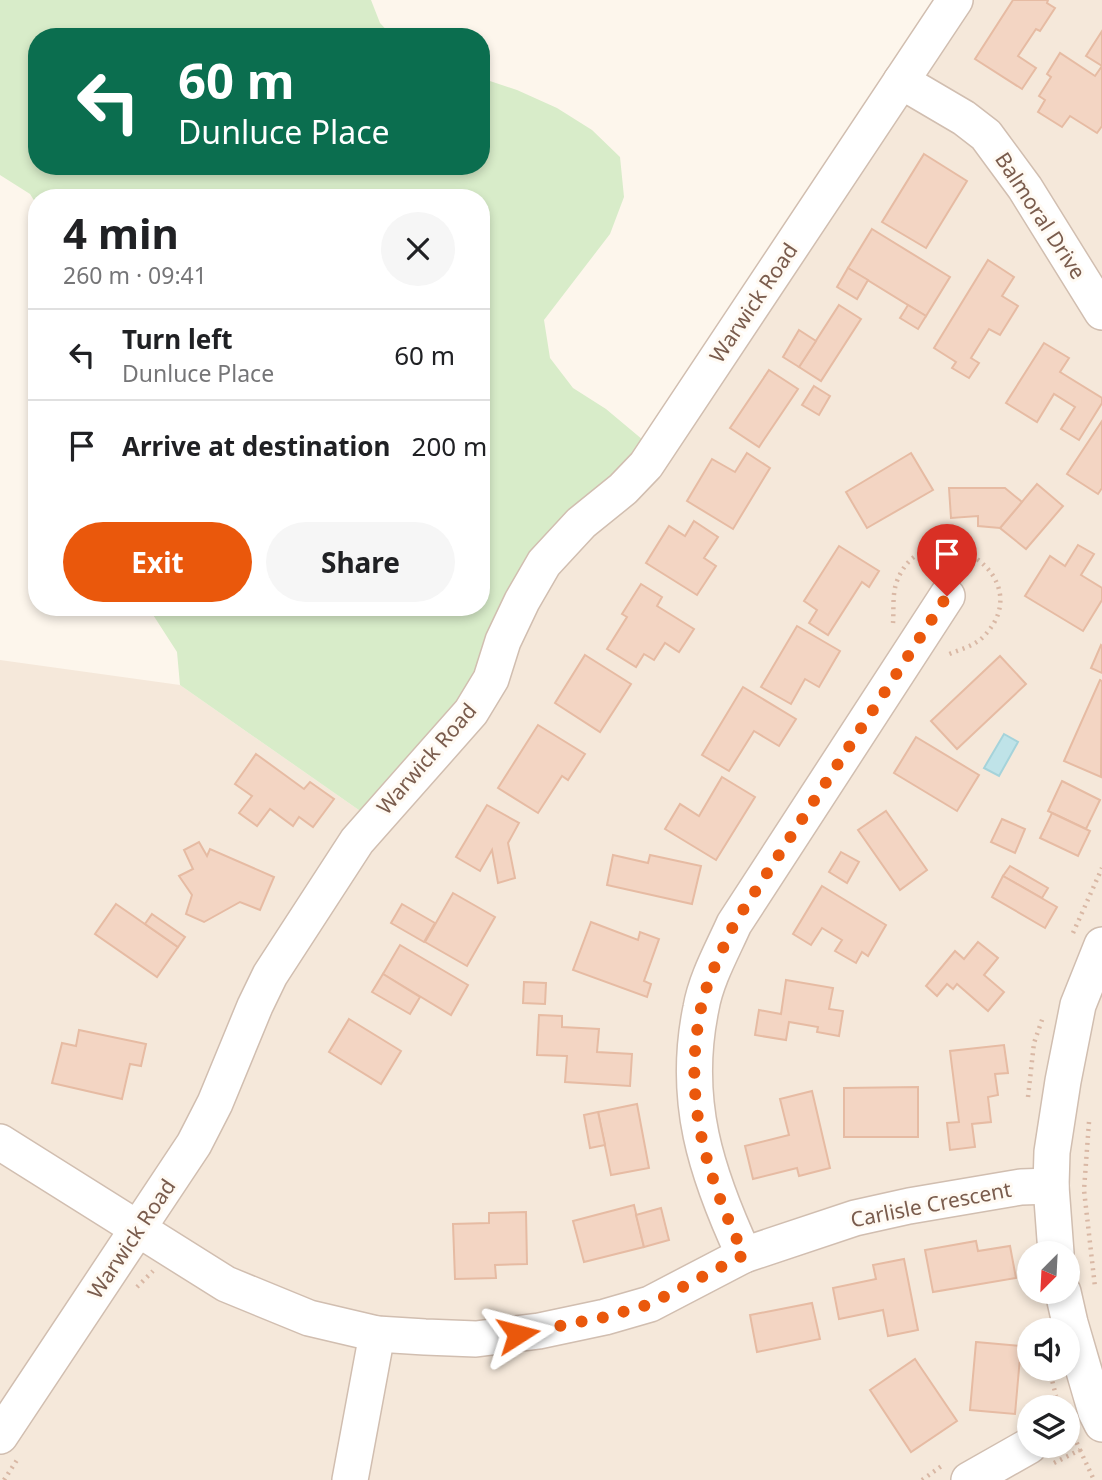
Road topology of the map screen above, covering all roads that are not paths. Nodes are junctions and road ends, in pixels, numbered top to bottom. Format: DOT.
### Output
graph roads {
  1 [pos="955,0"];
  2 [pos="901,81"];
  3 [pos="1102,312"];
  4 [pos="947,596"];
  5 [pos="1102,946"];
  6 [pos="0,1142"];
  7 [pos="1051,1186"];
  8 [pos="136,1230"];
  9 [pos="1055,1241"];
  10 [pos="744,1255"];
  11 [pos="1075,1304"];
  12 [pos="377,1334"];
  13 [pos="1077,1395"];
  14 [pos="0,1436"];
  15 [pos="1017,1453"];
  16 [pos="350,1480"];
  17 [pos="969,1480"];
  1 -- 2 [label="street, Warwick Road"];
  2 -- 3 [label="street, Balmoral Drive"];
  2 -- 8 [label="street, Warwick Road"];
  4 -- 10 [label="street"];
  5 -- 7 [label="street"];
  6 -- 8 [label="street, Carlisle Crescent"];
  7 -- 9 [label="street"];
  7 -- 10 [label="street, Carlisle Crescent"];
  8 -- 12 [label="street, Carlisle Crescent"];
  8 -- 14 [label="street, Warwick Road"];
  10 -- 12 [label="street, Carlisle Crescent"];
  11 -- 13 [label="street"];
  12 -- 16 [label="street"];
  15 -- 17 [label="street"];
}
